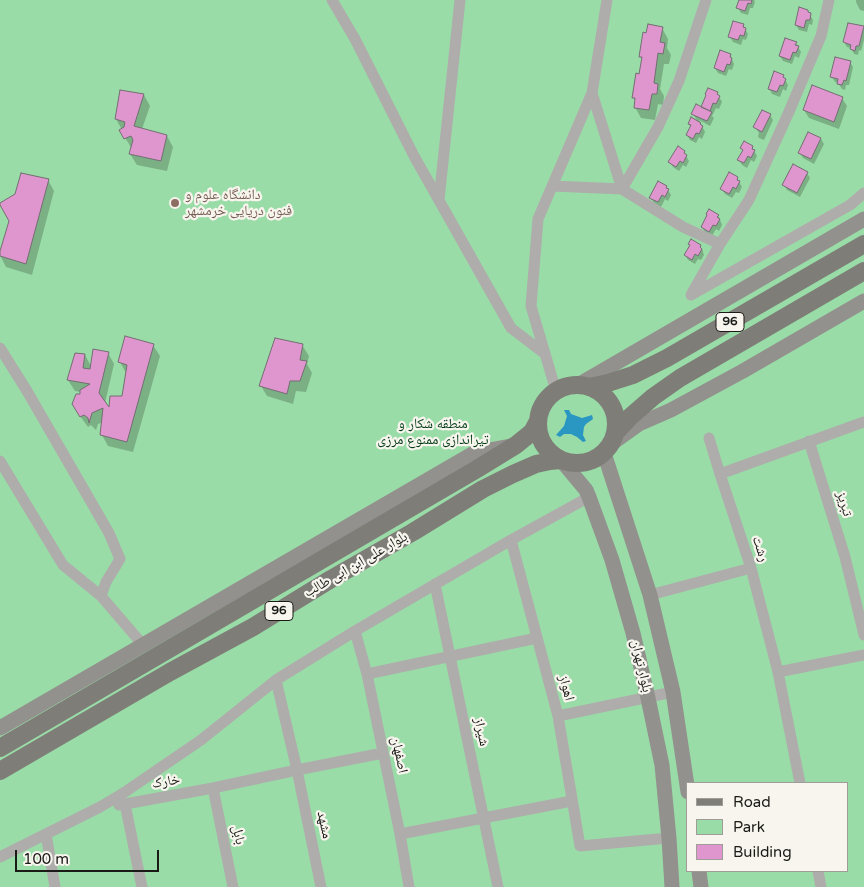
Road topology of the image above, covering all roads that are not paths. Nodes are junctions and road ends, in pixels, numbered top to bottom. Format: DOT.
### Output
graph roads {
  1 [pos="332,0"];
  2 [pos="460,0"];
  3 [pos="607,0"];
  4 [pos="706,0"];
  5 [pos="829,0"];
  6 [pos="592,93"];
  7 [pos="552,186"];
  8 [pos="622,190"];
  9 [pos="864,193"];
  10 [pos="440,200"];
  11 [pos="864,220"];
  12 [pos="720,244"];
  13 [pos="864,244"];
  14 [pos="864,271"];
  15 [pos="864,301"];
  16 [pos="0,348"];
  17 [pos="545,354"];
  18 [pos="584,386"];
  19 [pos="556,391"];
  20 [pos="538,421"];
  21 [pos="864,422"];
  22 [pos="708,438"];
  23 [pos="809,441"];
  24 [pos="610,444"];
  25 [pos="516,445"];
  26 [pos="561,460"];
  27 [pos="0,461"];
  28 [pos="720,474"];
  29 [pos="590,497"];
  30 [pos="511,540"];
  31 [pos="751,568"];
  32 [pos="435,584"];
  33 [pos="650,595"];
  34 [pos="101,596"];
  35 [pos="355,630"];
  36 [pos="864,635"];
  37 [pos="537,638"];
  38 [pos="143,645"];
  39 [pos="864,656"];
  40 [pos="450,657"];
  41 [pos="778,672"];
  42 [pos="367,674"];
  43 [pos="276,680"];
  44 [pos="673,692"];
  45 [pos="648,698"];
  46 [pos="558,716"];
  47 [pos="0,728"];
  48 [pos="0,748"];
  49 [pos="383,753"];
  50 [pos="297,770"];
  51 [pos="0,771"];
  52 [pos="686,782"];
  53 [pos="800,782"];
  54 [pos="212,788"];
  55 [pos="572,801"];
  56 [pos="125,804"];
  57 [pos="100,807"];
  58 [pos="484,818"];
  59 [pos="46,834"];
  60 [pos="400,834"];
  61 [pos="669,838"];
  62 [pos="0,857"];
  63 [pos="699,872"];
  64 [pos="818,872"];
  65 [pos="55,887"];
  66 [pos="142,887"];
  67 [pos="233,887"];
  68 [pos="322,887"];
  69 [pos="409,887"];
  70 [pos="498,887"];
  71 [pos="672,887"];
  72 [pos="701,887"];
  73 [pos="822,887"];
  1 -- 10 [label="street"];
  2 -- 10 [label="street"];
  3 -- 6 [label="street"];
  4 -- 8 [label="street"];
  5 -- 12 [label="street"];
  6 -- 7 [label="street"];
  6 -- 8 [label="street"];
  7 -- 8 [label="street"];
  7 -- 17 [label="street"];
  8 -- 12 [label="street"];
  9 -- 12 [label="street"];
  10 -- 17 [label="street"];
  11 -- 18 [label="street"];
  13 -- 18 [label="main road, 96"];
  14 -- 24 [label="main road, 96"];
  15 -- 24 [label="street"];
  16 -- 34 [label="street"];
  17 -- 19 [label="street"];
  18 -- 19 [label="main road, 96"];
  18 -- 24 [label="main road"];
  19 -- 20 [label="main road, 96"];
  20 -- 25 [label="main road, بلوار علی ابن ابی طالب / 96"];
  20 -- 26 [label="main road"];
  21 -- 23 [label="street"];
  22 -- 28 [label="street, رشت"];
  23 -- 28 [label="street"];
  23 -- 36 [label="street, تبریز"];
  24 -- 26 [label="main road, 96"];
  24 -- 33 [label="street, بلوار تهران"];
  25 -- 38 [label="street"];
  25 -- 48 [label="main road, بلوار علی ابن ابی طالب / 96"];
  26 -- 29 [label="street, بلوار تهران"];
  26 -- 51 [label="main road, بلوار علی ابن ابی طالب / 96"];
  27 -- 34 [label="street"];
  28 -- 31 [label="street, رشت"];
  29 -- 30 [label="street"];
  29 -- 45 [label="street, بلوار تهران"];
  30 -- 32 [label="street"];
  30 -- 37 [label="street, اهواز"];
  31 -- 33 [label="street"];
  31 -- 41 [label="street, رشت"];
  32 -- 35 [label="street"];
  32 -- 40 [label="street, شیراز"];
  33 -- 44 [label="street, بلوار تهران"];
  34 -- 38 [label="street"];
  35 -- 42 [label="street, اصفهان"];
  35 -- 43 [label="street"];
  37 -- 40 [label="street"];
  37 -- 46 [label="street, اهواز"];
  38 -- 47 [label="street"];
  39 -- 41 [label="street"];
  40 -- 42 [label="street"];
  40 -- 58 [label="street, شیراز"];
  41 -- 53 [label="street, رشت"];
  42 -- 49 [label="street, اصفهان"];
  43 -- 50 [label="street, مشهد"];
  43 -- 57 [label="street"];
  44 -- 45 [label="street"];
  44 -- 52 [label="street, بلوار تهران"];
  45 -- 46 [label="street"];
  45 -- 61 [label="street, بلوار تهران"];
  46 -- 55 [label="street, اهواز"];
  49 -- 50 [label="street"];
  49 -- 60 [label="street, اصفهان"];
  50 -- 54 [label="street, خارک"];
  50 -- 68 [label="street, مشهد"];
  54 -- 56 [label="street, خارک"];
  54 -- 67 [label="street, بابل"];
  55 -- 58 [label="street"];
  55 -- 61 [label="street, اهواز"];
  56 -- 57 [label="street, خارک"];
  56 -- 66 [label="street"];
  57 -- 59 [label="street"];
  58 -- 60 [label="street"];
  58 -- 70 [label="street, شیراز"];
  59 -- 62 [label="street"];
  59 -- 65 [label="street"];
  60 -- 69 [label="street, اصفهان"];
  61 -- 71 [label="street, بلوار تهران"];
  63 -- 72 [label="street"];
  64 -- 73 [label="street"];
}
